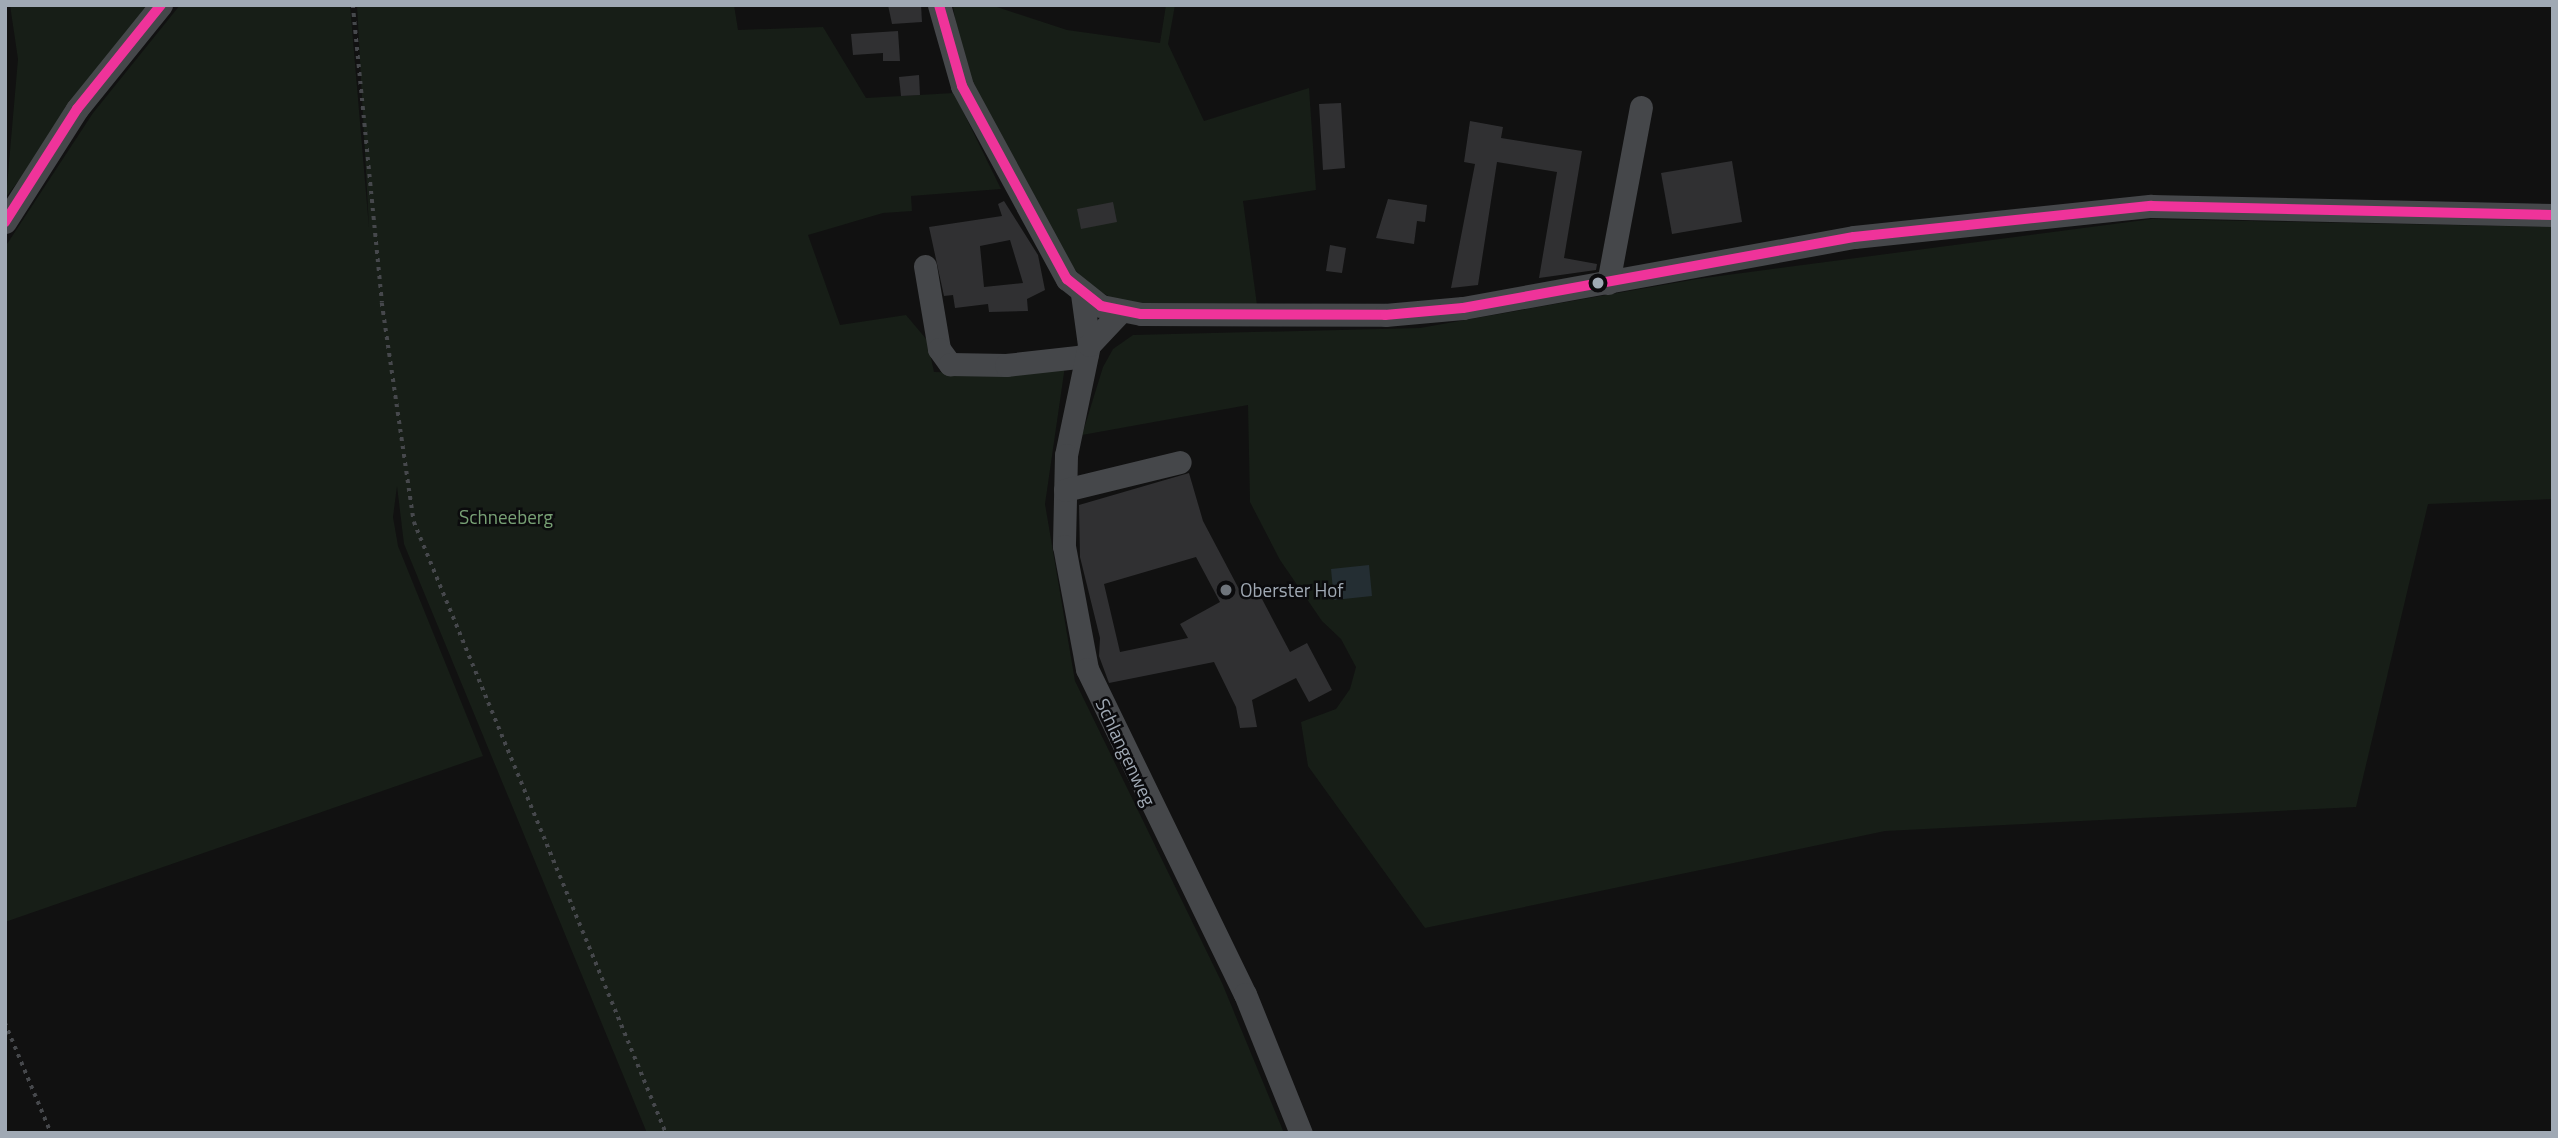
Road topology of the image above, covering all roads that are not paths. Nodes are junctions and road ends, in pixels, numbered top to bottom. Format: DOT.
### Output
graph roads {
  1 [pos="161,5"];
  2 [pos="939,5"];
  3 [pos="1641,107"];
  4 [pos="2553,215"];
  5 [pos="5,222"];
  6 [pos="925,266"];
  7 [pos="1608,283"];
  8 [pos="1082,294"];
  9 [pos="1121,311"];
  10 [pos="1087,351"];
  11 [pos="1180,462"];
  12 [pos="1065,490"];
  13 [pos="1301,1133"];
  1 -- 5 [label="street"];
  2 -- 8 [label="street"];
  3 -- 7 [label="street"];
  4 -- 7 [label="street"];
  6 -- 10 [label="street"];
  7 -- 9 [label="street"];
  8 -- 9 [label="street"];
  8 -- 10 [label="street"];
  9 -- 10 [label="street"];
  10 -- 12 [label="street, Schlangenweg"];
  11 -- 12 [label="street"];
  12 -- 13 [label="street, Schlangenweg"];
}
